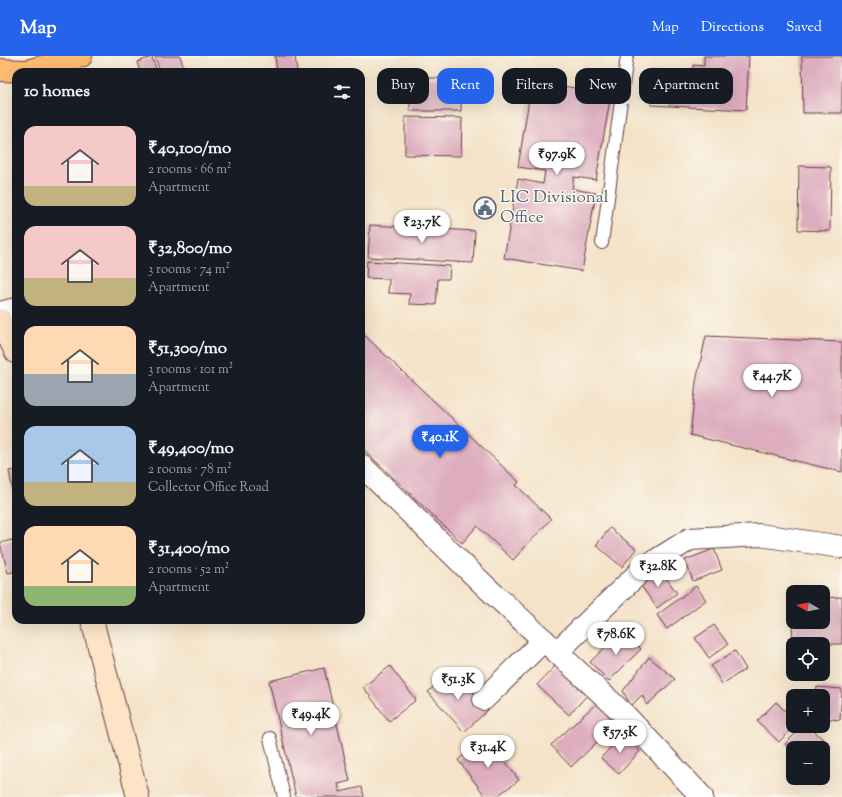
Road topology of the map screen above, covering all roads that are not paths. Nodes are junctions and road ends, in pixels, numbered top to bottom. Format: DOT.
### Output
graph roads {
  1 [pos="81,56"];
  2 [pos="627,56"];
  3 [pos="39,68"];
  4 [pos="0,70"];
  5 [pos="12,72"];
  6 [pos="12,77"];
  7 [pos="0,82"];
  8 [pos="602,243"];
  9 [pos="12,310"];
  10 [pos="0,313"];
  11 [pos="0,320"];
  12 [pos="12,344"];
  13 [pos="365,469"];
  14 [pos="842,547"];
  15 [pos="93,624"];
  16 [pos="550,646"];
  17 [pos="484,699"];
  18 [pos="270,738"];
  19 [pos="138,797"];
  20 [pos="284,797"];
  21 [pos="702,797"];
  1 -- 3 [label="main road"];
  2 -- 8 [label="lane"];
  4 -- 5 [label="main road"];
  6 -- 7 [label="main road"];
  9 -- 10 [label="street"];
  11 -- 12 [label="main road"];
  13 -- 16 [label="street"];
  14 -- 16 [label="street"];
  15 -- 19 [label="main road"];
  16 -- 17 [label="street"];
  16 -- 21 [label="street"];
  18 -- 20 [label="lane"];
}
